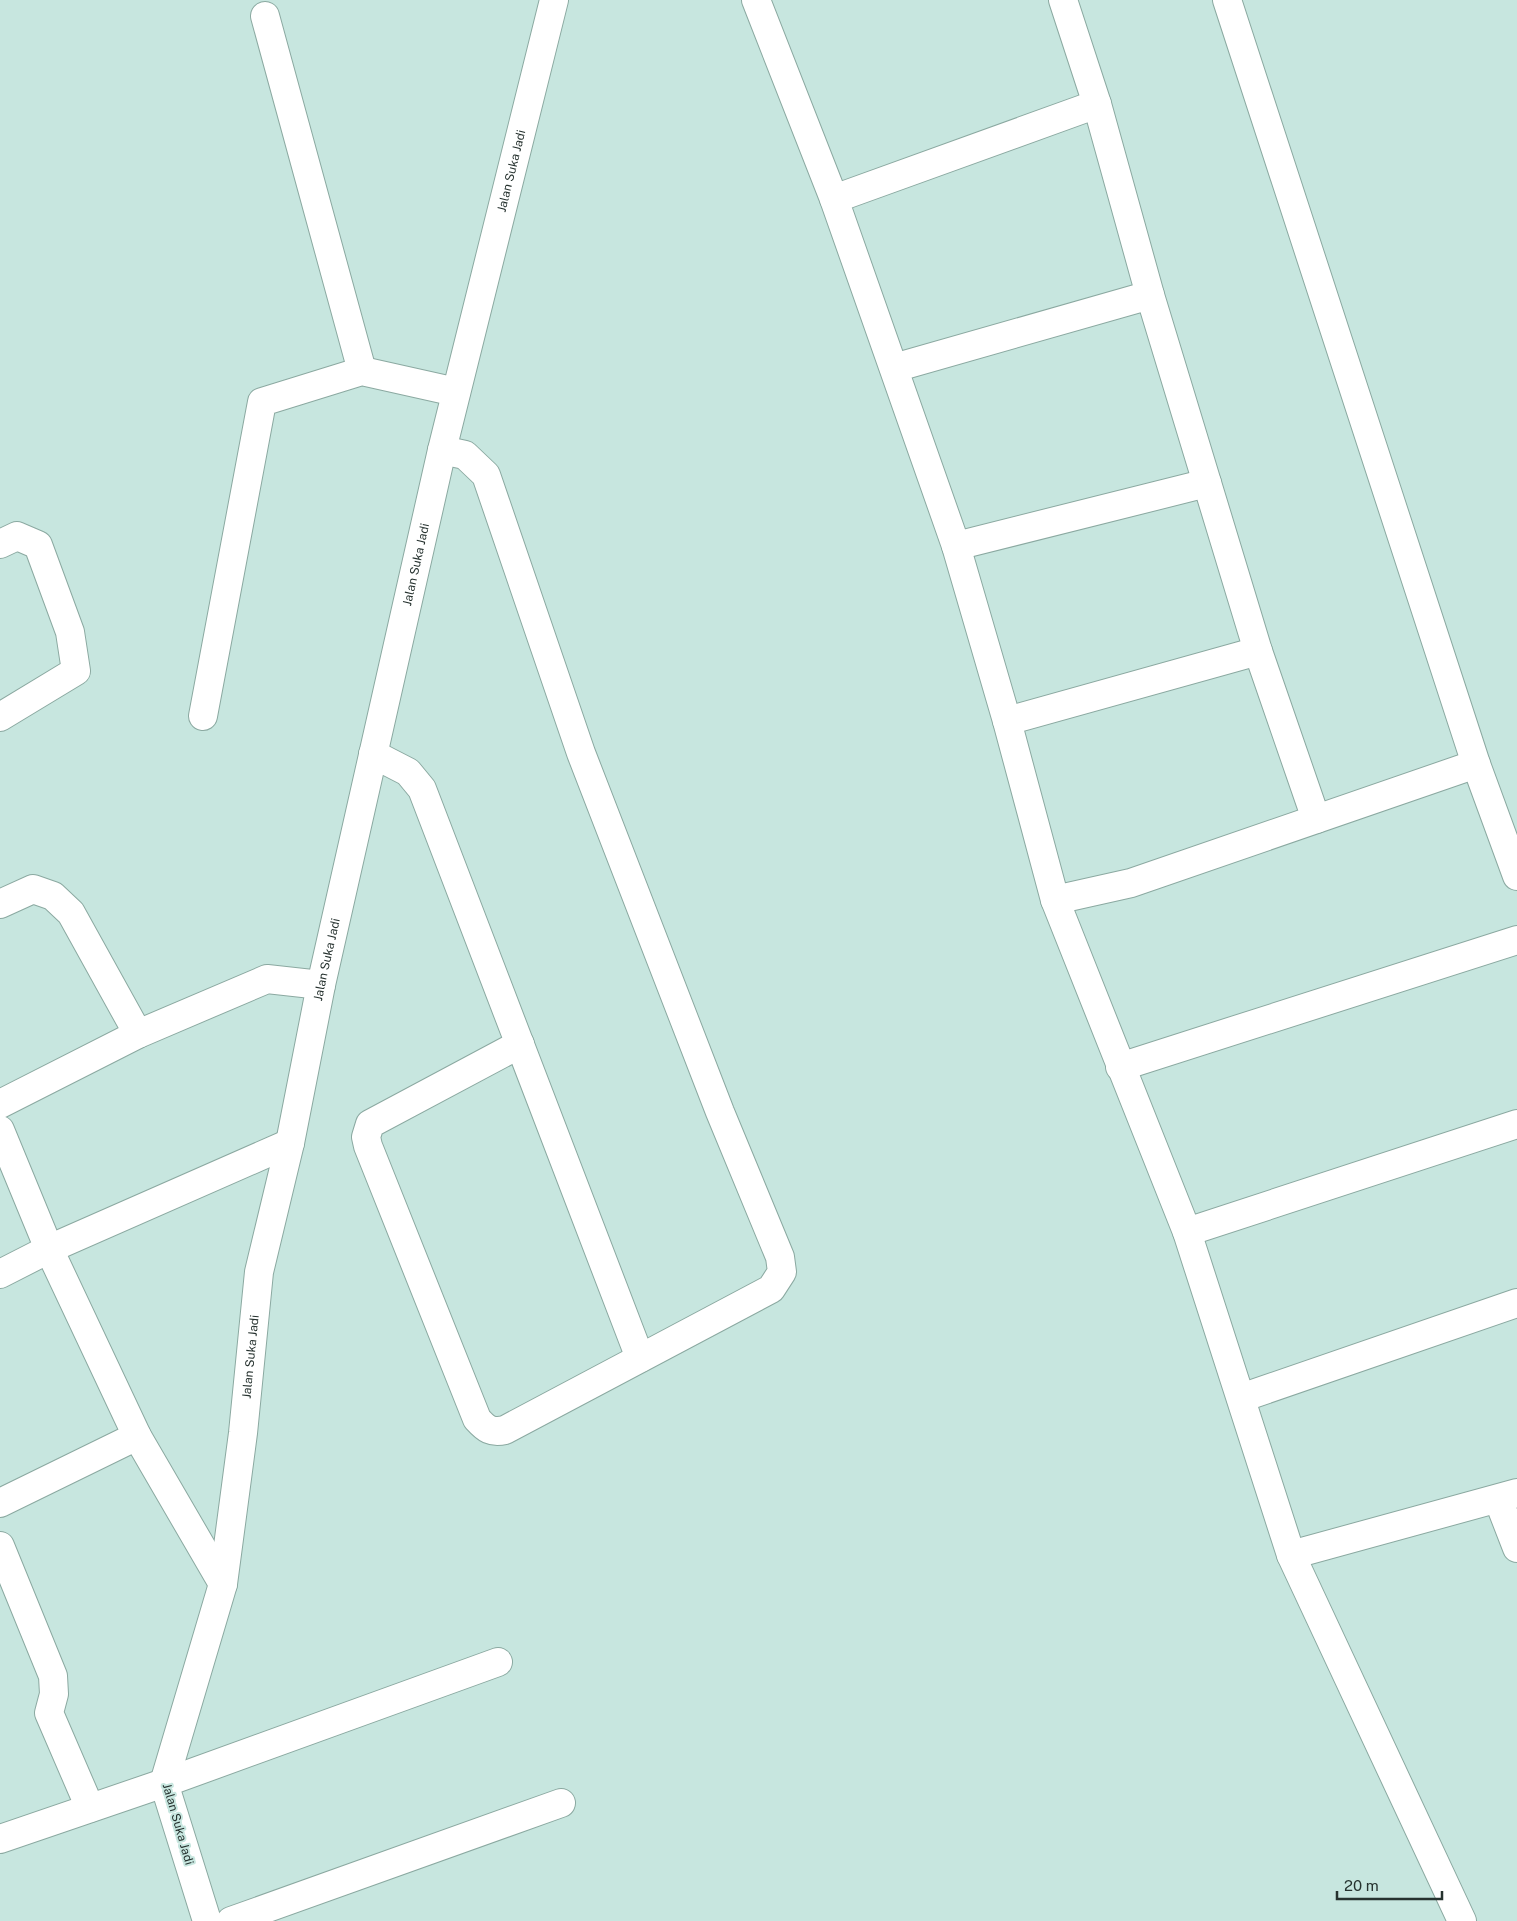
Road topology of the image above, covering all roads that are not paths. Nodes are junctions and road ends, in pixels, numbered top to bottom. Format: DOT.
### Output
graph roads {
  1 [pos="554,0"];
  2 [pos="756,0"];
  3 [pos="1063,0"];
  4 [pos="1227,0"];
  5 [pos="265,16"];
  6 [pos="1097,104"];
  7 [pos="834,199"];
  8 [pos="1150,295"];
  9 [pos="894,368"];
  10 [pos="362,371"];
  11 [pos="456,392"];
  12 [pos="442,450"];
  13 [pos="1207,484"];
  14 [pos="0,544"];
  15 [pos="956,546"];
  16 [pos="1258,651"];
  17 [pos="203,716"];
  18 [pos="0,717"];
  19 [pos="1007,721"];
  20 [pos="373,754"];
  21 [pos="1476,764"];
  22 [pos="1316,819"];
  23 [pos="1517,876"];
  24 [pos="1056,900"];
  25 [pos="0,904"];
  26 [pos="1517,940"];
  27 [pos="321,985"];
  28 [pos="138,1034"];
  29 [pos="520,1044"];
  30 [pos="1120,1067"];
  31 [pos="0,1104"];
  32 [pos="1517,1124"];
  33 [pos="0,1130"];
  34 [pos="290,1143"];
  35 [pos="1187,1232"];
  36 [pos="49,1249"];
  37 [pos="0,1274"];
  38 [pos="1517,1304"];
  39 [pos="640,1358"];
  40 [pos="1241,1398"];
  41 [pos="138,1436"];
  42 [pos="1507,1496"];
  43 [pos="0,1503"];
  44 [pos="0,1546"];
  45 [pos="1517,1548"];
  46 [pos="1291,1555"];
  47 [pos="223,1584"];
  48 [pos="498,1662"];
  49 [pos="164,1782"];
  50 [pos="561,1803"];
  51 [pos="90,1808"];
  52 [pos="0,1839"];
  53 [pos="207,1921"];
  54 [pos="231,1921"];
  55 [pos="1462,1921"];
  1 -- 11 [label="street, Jalan Suka Jadi"];
  2 -- 7 [label="street"];
  3 -- 6 [label="street"];
  4 -- 21 [label="street"];
  5 -- 10 [label="street"];
  6 -- 7 [label="street"];
  6 -- 8 [label="street"];
  7 -- 9 [label="street"];
  8 -- 9 [label="street"];
  8 -- 13 [label="street"];
  9 -- 15 [label="street"];
  10 -- 11 [label="street"];
  10 -- 17 [label="street"];
  11 -- 12 [label="street, Jalan Suka Jadi"];
  12 -- 20 [label="street, Jalan Suka Jadi"];
  12 -- 39 [label="street"];
  13 -- 15 [label="street"];
  13 -- 16 [label="street"];
  14 -- 18 [label="street"];
  15 -- 19 [label="street"];
  16 -- 19 [label="street"];
  16 -- 22 [label="street"];
  19 -- 24 [label="street"];
  20 -- 27 [label="street, Jalan Suka Jadi"];
  20 -- 29 [label="street"];
  21 -- 22 [label="street"];
  21 -- 23 [label="street"];
  22 -- 24 [label="street"];
  24 -- 30 [label="street"];
  25 -- 28 [label="street"];
  26 -- 30 [label="street"];
  27 -- 28 [label="street"];
  27 -- 34 [label="street, Jalan Suka Jadi"];
  28 -- 31 [label="street"];
  29 -- 39 [label="street"];
  29 -- 39 [label="street"];
  30 -- 35 [label="street"];
  32 -- 35 [label="street"];
  33 -- 36 [label="street"];
  34 -- 36 [label="street"];
  34 -- 47 [label="street, Jalan Suka Jadi"];
  35 -- 40 [label="street"];
  36 -- 37 [label="street"];
  36 -- 41 [label="street"];
  38 -- 40 [label="street"];
  40 -- 46 [label="street"];
  41 -- 43 [label="street"];
  41 -- 47 [label="street"];
  42 -- 45 [label="street"];
  42 -- 46 [label="street"];
  44 -- 51 [label="street"];
  46 -- 55 [label="street"];
  47 -- 49 [label="street, Jalan Suka Jadi"];
  48 -- 49 [label="street"];
  49 -- 51 [label="street"];
  49 -- 53 [label="street, Jalan Suka Jadi"];
  50 -- 54 [label="street"];
  51 -- 52 [label="street"];
}
